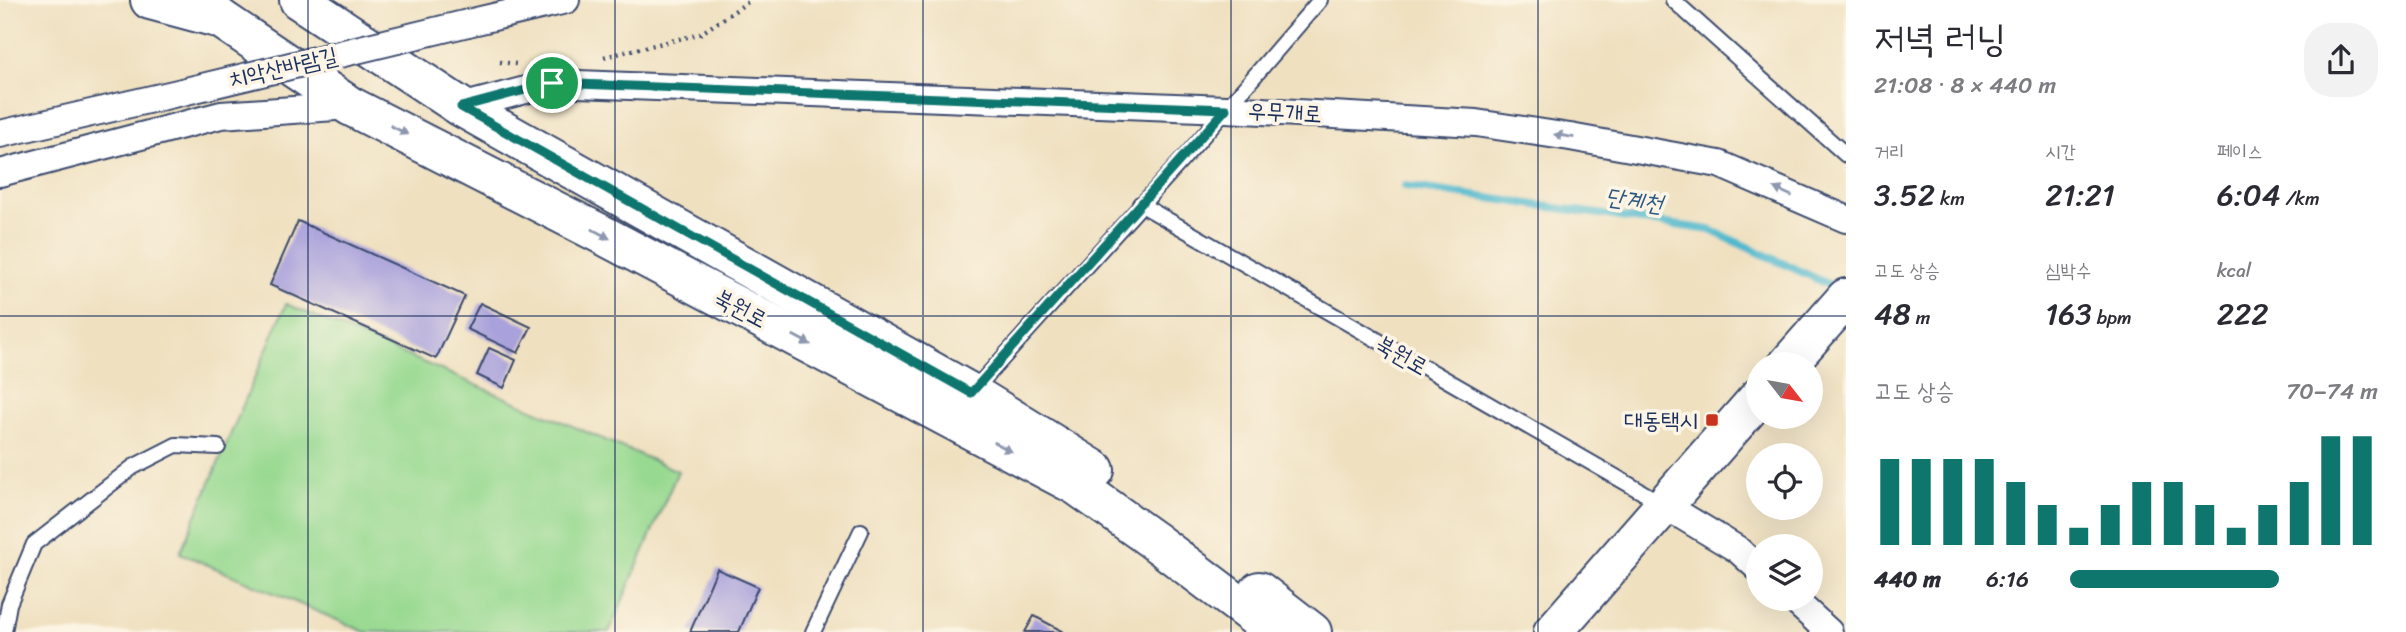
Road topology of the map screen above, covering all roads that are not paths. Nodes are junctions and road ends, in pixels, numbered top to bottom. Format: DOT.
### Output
graph roads {
  1 [pos="150,0"];
  2 [pos="299,0"];
  3 [pos="566,0"];
  4 [pos="1320,0"];
  5 [pos="1673,0"];
  6 [pos="209,9"];
  7 [pos="350,106"];
  8 [pos="461,107"];
  9 [pos="1226,109"];
  10 [pos="0,134"];
  11 [pos="1846,155"];
  12 [pos="0,173"];
  13 [pos="1140,204"];
  14 [pos="1846,219"];
  15 [pos="1844,303"];
  16 [pos="1799,352"];
  17 [pos="971,393"];
  18 [pos="1746,412"];
  19 [pos="218,447"];
  20 [pos="1664,505"];
  21 [pos="861,531"];
  22 [pos="1746,557"];
  23 [pos="1806,611"];
  24 [pos="4,632"];
  25 [pos="813,632"];
  26 [pos="1275,632"];
  27 [pos="1312,632"];
  28 [pos="1553,632"];
  29 [pos="1829,632"];
  1 -- 6 [label="street, 북원로"];
  2 -- 8 [label="street, 북원로"];
  3 -- 10 [label="street, 치악산바람길, bridge"];
  4 -- 9 [label="lane"];
  5 -- 11 [label="lane"];
  6 -- 7 [label="street, 북원로"];
  7 -- 12 [label="street"];
  7 -- 26 [label="street, 북원로, one-way"];
  8 -- 9 [label="street, 우무개로"];
  8 -- 17 [label="street, 북원로"];
  9 -- 13 [label="lane"];
  14 -- 9 [label="street, 우무개로, one-way"];
  13 -- 17 [label="lane"];
  13 -- 20 [label="lane, 북원로"];
  15 -- 16 [label="street"];
  17 -- 27 [label="street, 북원로"];
  18 -- 20 [label="street"];
  19 -- 24 [label="lane"];
  20 -- 22 [label="street"];
  20 -- 28 [label="street"];
  21 -- 25 [label="lane"];
  23 -- 29 [label="street"];
}
